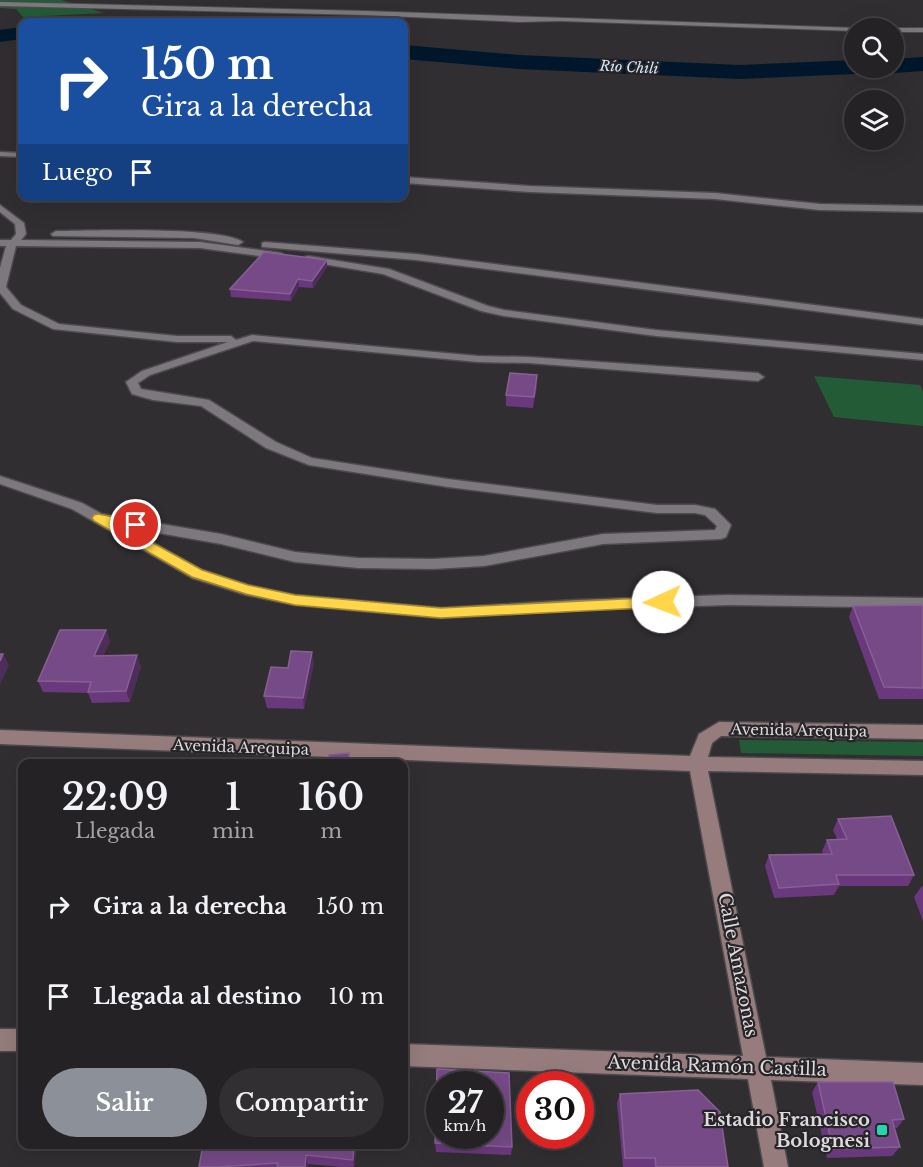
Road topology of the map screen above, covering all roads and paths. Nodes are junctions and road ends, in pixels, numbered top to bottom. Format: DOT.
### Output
graph roads {
  1 [pos="0,4"];
  2 [pos="844,29"];
  3 [pos="904,30"];
  4 [pos="923,30"];
  5 [pos="0,154"];
  6 [pos="18,155"];
  7 [pos="408,180"];
  8 [pos="0,208"];
  9 [pos="923,210"];
  10 [pos="0,233"];
  11 [pos="17,239"];
  12 [pos="0,243"];
  13 [pos="923,322"];
  14 [pos="252,338"];
  15 [pos="923,357"];
  16 [pos="758,377"];
  17 [pos="0,480"];
  18 [pos="98,518"];
  19 [pos="923,603"];
  20 [pos="923,732"];
  21 [pos="0,737"];
  22 [pos="698,764"];
  23 [pos="923,768"];
  24 [pos="0,1040"];
  25 [pos="18,1040"];
  26 [pos="408,1054"];
  27 [pos="759,1067"];
  28 [pos="923,1074"];
  29 [pos="777,1167"];
  1 -- 2 [label="lane"];
  3 -- 4 [label="lane"];
  5 -- 6 [label="street"];
  7 -- 9 [label="street"];
  8 -- 11 [label="street"];
  10 -- 11 [label="street"];
  11 -- 12 [label="street"];
  11 -- 13 [label="street"];
  11 -- 14 [label="street"];
  11 -- 15 [label="street"];
  14 -- 16 [label="street"];
  14 -- 18 [label="street"];
  17 -- 18 [label="street"];
  18 -- 19 [label="street"];
  20 -- 22 [label="main road, Avenida Arequipa"];
  21 -- 22 [label="main road, Avenida Arequipa"];
  22 -- 23 [label="main road, Avenida Arequipa"];
  22 -- 27 [label="main road, Calle Amazonas"];
  24 -- 25 [label="main road"];
  26 -- 27 [label="main road, Avenida Ramón Castilla"];
  27 -- 28 [label="main road, Avenida Ramón Castilla"];
  27 -- 29 [label="main road, Calle Amazonas"];
}
